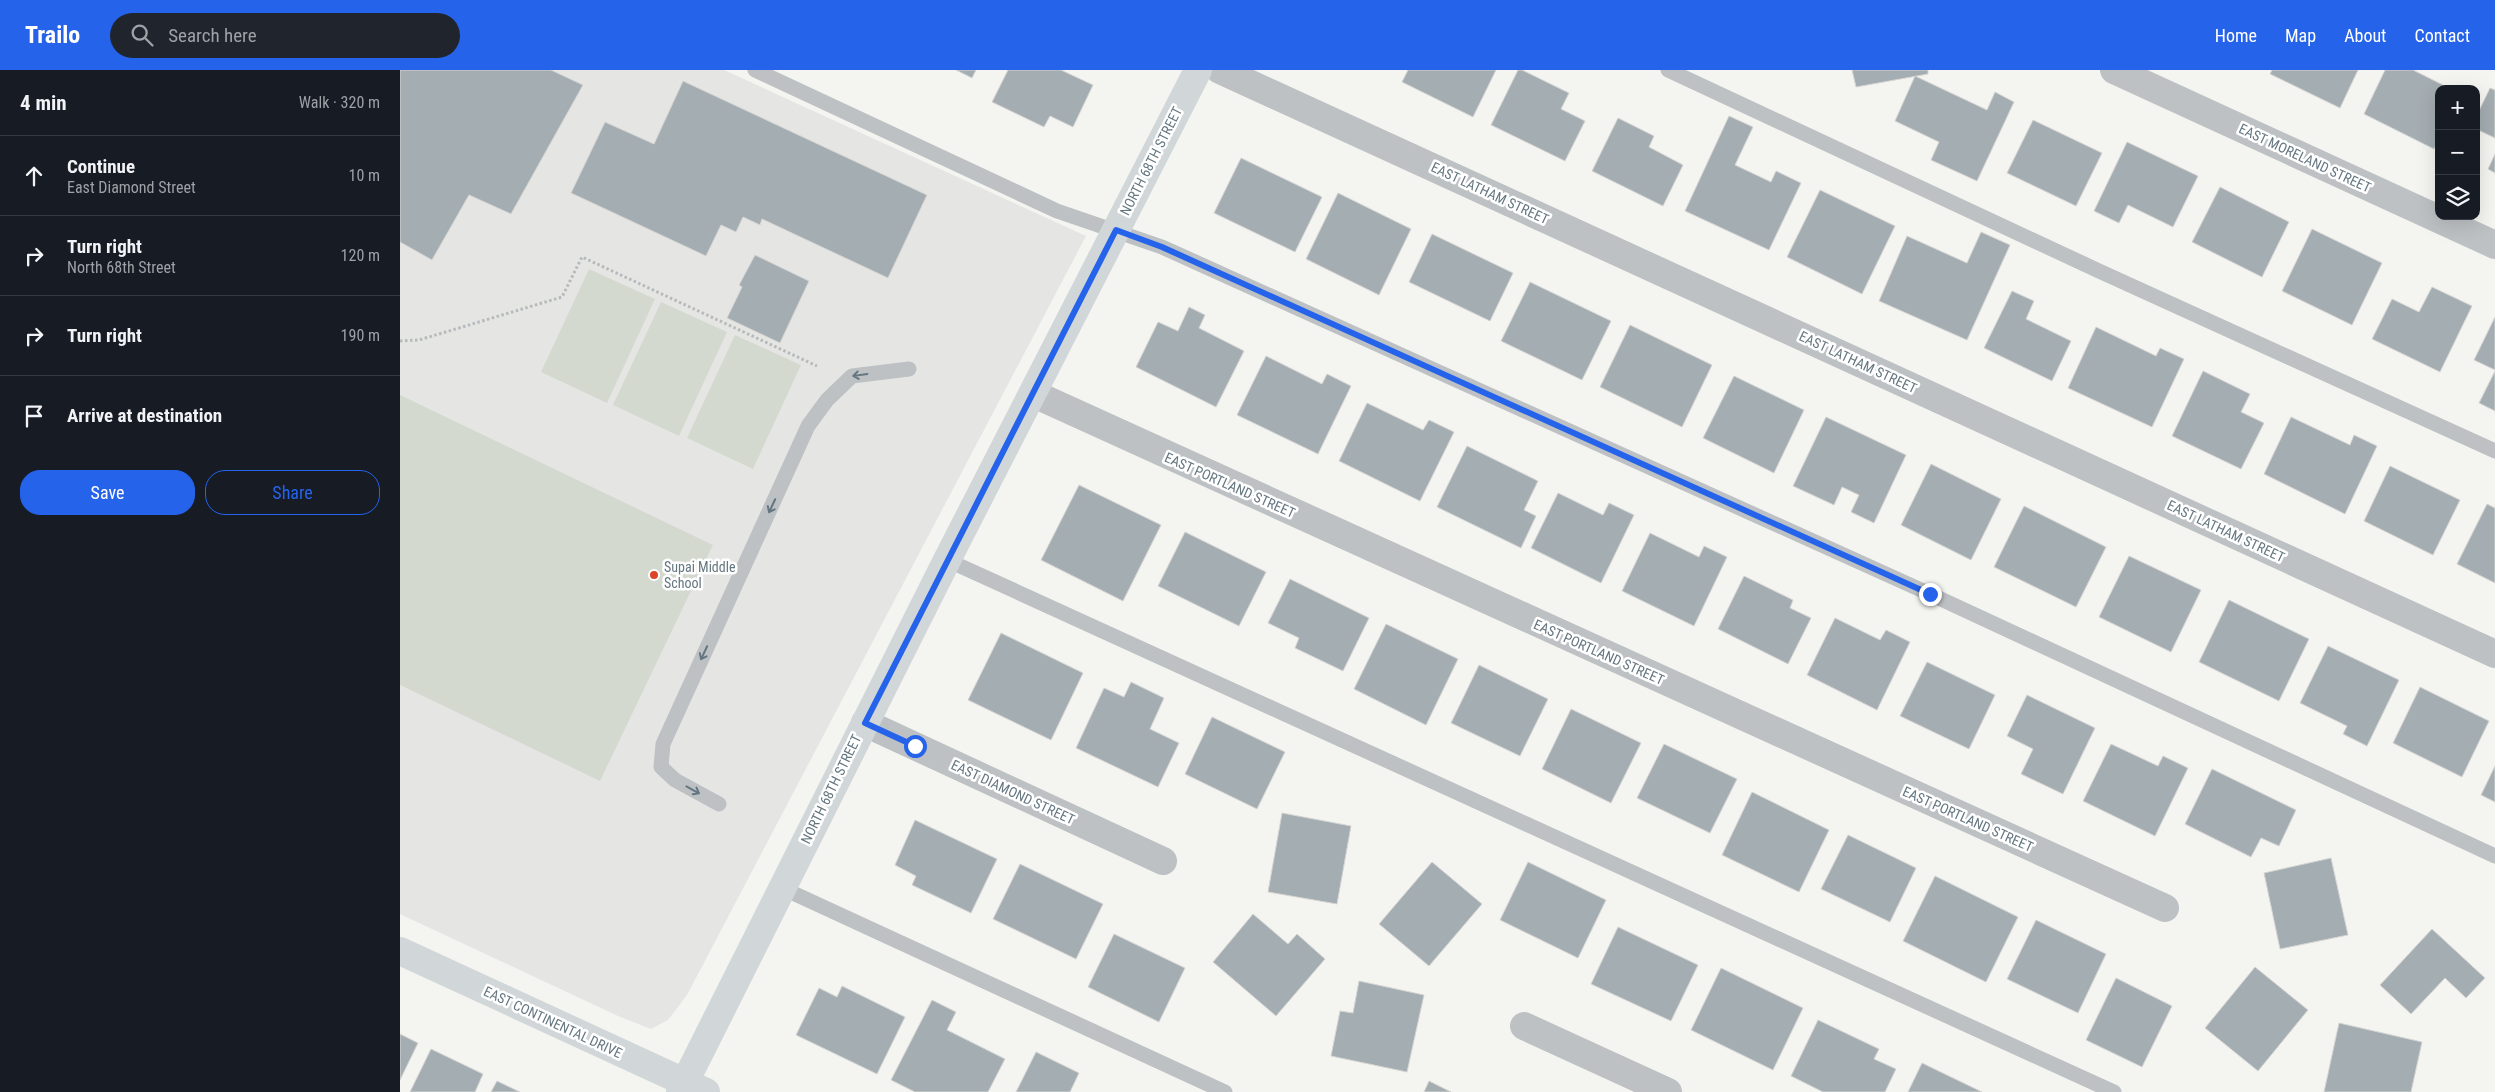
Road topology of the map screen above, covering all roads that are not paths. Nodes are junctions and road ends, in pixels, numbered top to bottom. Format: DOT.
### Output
graph roads {
  1 [pos="755,70"];
  2 [pos="1198,70"];
  3 [pos="1220,70"];
  4 [pos="1668,70"];
  5 [pos="2114,70"];
  6 [pos="1116,230"];
  7 [pos="2495,245"];
  8 [pos="909,369"];
  9 [pos="1034,394"];
  10 [pos="2495,451"];
  11 [pos="947,560"];
  12 [pos="2495,654"];
  13 [pos="865,723"];
  14 [pos="720,804"];
  15 [pos="2495,856"];
  16 [pos="1162,861"];
  17 [pos="782,888"];
  18 [pos="2165,908"];
  19 [pos="400,951"];
  20 [pos="1524,1026"];
  21 [pos="691,1089"];
  22 [pos="1225,1092"];
  23 [pos="1668,1092"];
  24 [pos="2114,1092"];
  1 -- 6 [label="lane"];
  2 -- 6 [label="street, NORTH 68TH STREET"];
  3 -- 12 [label="street, EAST LATHAM STREET"];
  4 -- 10 [label="lane"];
  5 -- 7 [label="street, EAST MORELAND STREET"];
  6 -- 9 [label="street, NORTH 68TH STREET"];
  6 -- 15 [label="lane"];
  8 -- 14 [label="lane, one-way"];
  9 -- 11 [label="street, NORTH 68TH STREET"];
  9 -- 18 [label="street, EAST PORTLAND STREET"];
  11 -- 13 [label="street, NORTH 68TH STREET"];
  11 -- 24 [label="lane"];
  13 -- 16 [label="street, EAST DIAMOND STREET"];
  13 -- 17 [label="street, NORTH 68TH STREET"];
  17 -- 21 [label="street, NORTH 68TH STREET"];
  17 -- 22 [label="lane"];
  19 -- 21 [label="street, EAST CONTINENTAL DRIVE"];
  20 -- 23 [label="street"];
}
